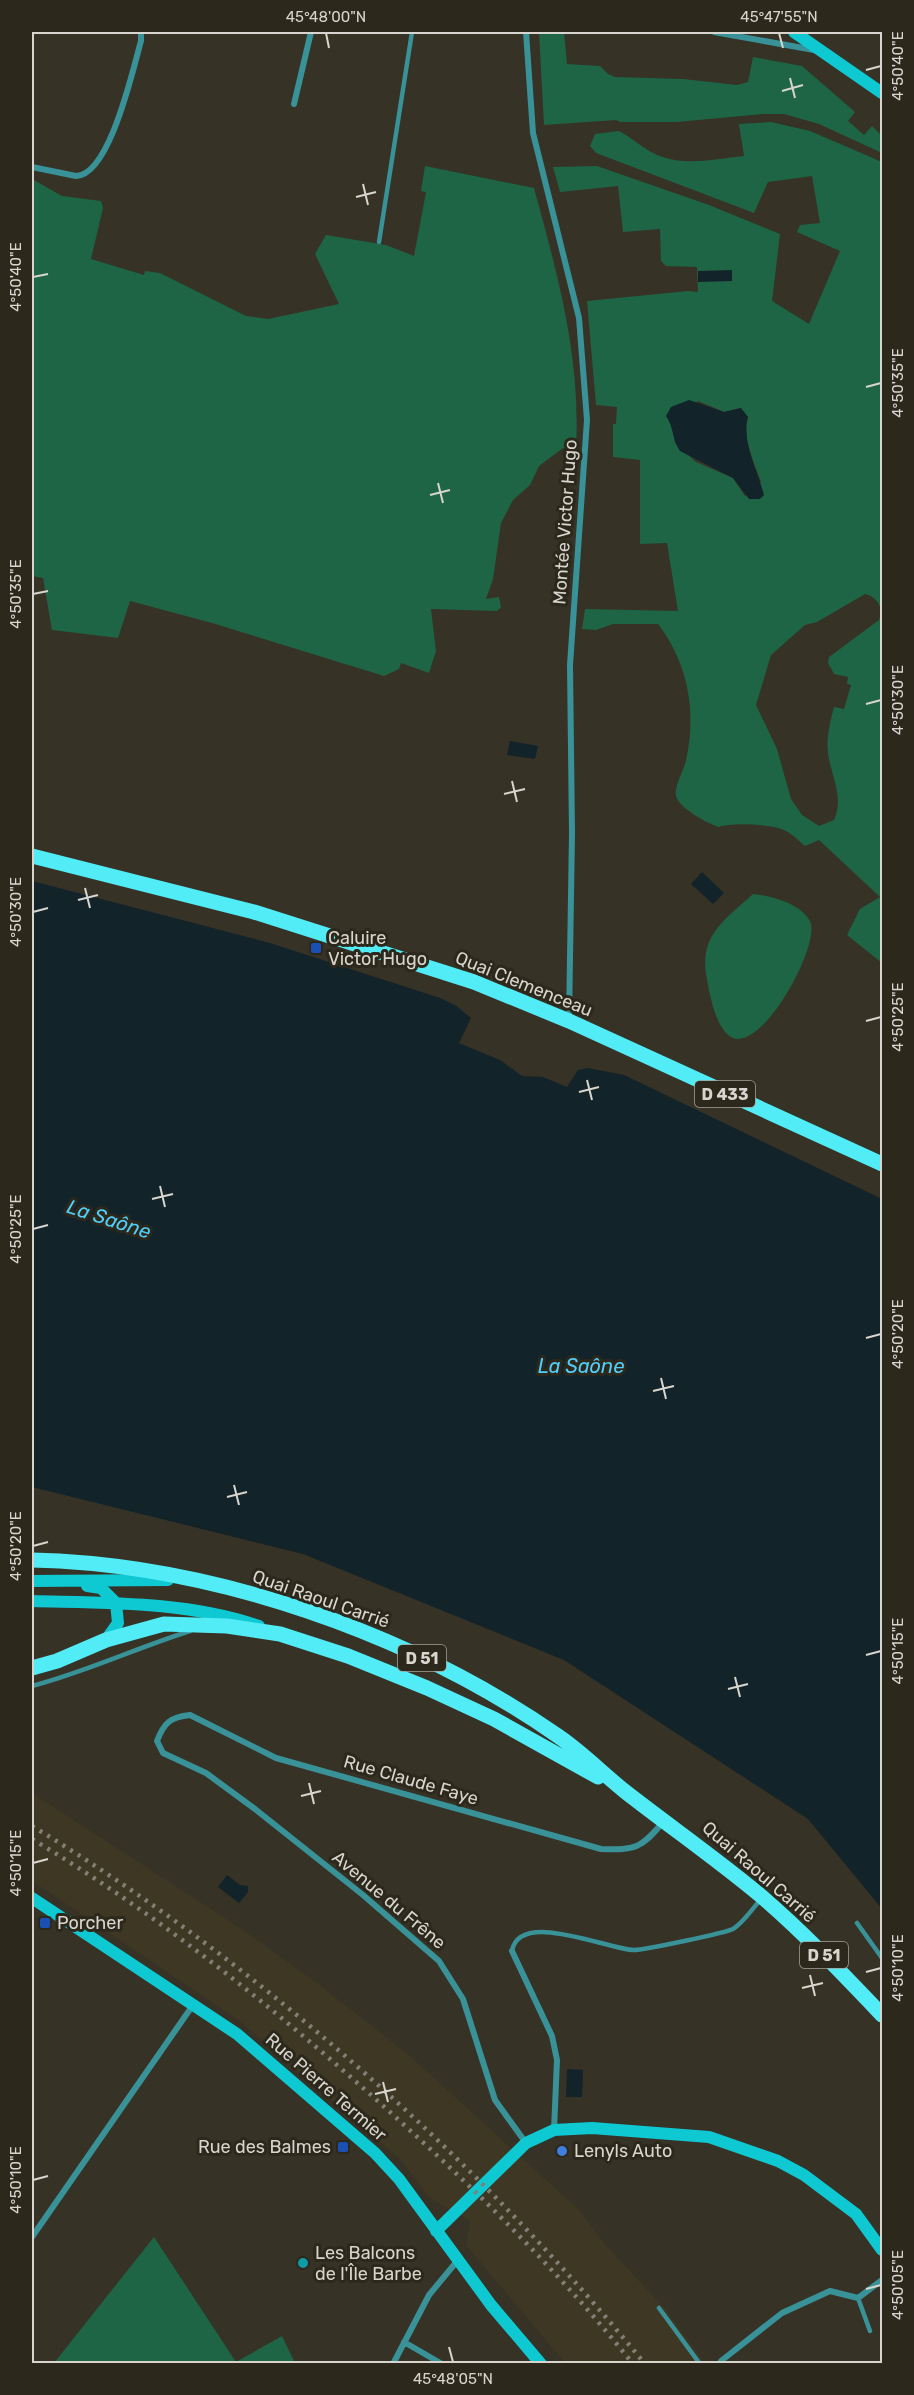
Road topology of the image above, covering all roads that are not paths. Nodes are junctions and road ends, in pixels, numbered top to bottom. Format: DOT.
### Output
graph roads {
  1 [pos="141,32"];
  2 [pos="311,32"];
  3 [pos="412,32"];
  4 [pos="525,32"];
  5 [pos="714,32"];
  6 [pos="794,32"];
  7 [pos="827,52"];
  8 [pos="882,93"];
  9 [pos="294,104"];
  10 [pos="32,167"];
  11 [pos="379,242"];
  12 [pos="32,856"];
  13 [pos="568,1021"];
  14 [pos="882,1164"];
  15 [pos="32,1560"];
  16 [pos="188,1580"];
  17 [pos="32,1581"];
  18 [pos="53,1581"];
  19 [pos="32,1601"];
  20 [pos="116,1603"];
  21 [pos="202,1627"];
  22 [pos="280,1634"];
  23 [pos="106,1640"];
  24 [pos="32,1668"];
  25 [pos="32,1686"];
  26 [pos="157,1741"];
  27 [pos="628,1794"];
  28 [pos="665,1819"];
  29 [pos="763,1897"];
  30 [pos="32,1898"];
  31 [pos="856,1923"];
  32 [pos="512,1951"];
  33 [pos="882,1958"];
  34 [pos="193,2004"];
  35 [pos="882,2015"];
  36 [pos="554,2130"];
  37 [pos="526,2144"];
  38 [pos="436,2231"];
  39 [pos="32,2237"];
  40 [pos="882,2250"];
  41 [pos="458,2260"];
  42 [pos="882,2280"];
  43 [pos="858,2298"];
  44 [pos="659,2308"];
  45 [pos="870,2331"];
  46 [pos="404,2342"];
  47 [pos="393,2364"];
  48 [pos="442,2364"];
  49 [pos="541,2364"];
  50 [pos="700,2364"];
  51 [pos="721,2364"];
  1 -- 10 [label="street"];
  2 -- 9 [label="street"];
  3 -- 11 [label="lane"];
  4 -- 13 [label="street, Montée Victor Hugo"];
  5 -- 7 [label="street"];
  6 -- 7 [label="street"];
  7 -- 8 [label="street"];
  12 -- 13 [label="main road, Quai Clemenceau / D 433"];
  13 -- 14 [label="main road, Quai Clemenceau / D 433"];
  15 -- 16 [label="main road, Quai Raoul Carrié / D 51"];
  16 -- 18 [label="street"];
  16 -- 27 [label="main road, Quai Raoul Carrié / D 51"];
  17 -- 18 [label="street"];
  18 -- 20 [label="street"];
  19 -- 20 [label="street"];
  20 -- 22 [label="street"];
  20 -- 23 [label="street"];
  21 -- 22 [label="main road, Quai Raoul Carrié / D 51"];
  21 -- 23 [label="main road, Quai Raoul Carrié / D 51"];
  21 -- 25 [label="lane, Quai Raoul Carrié"];
  22 -- 27 [label="main road, Quai Raoul Carrié / D 51"];
  23 -- 24 [label="main road, Quai Raoul Carrié / D 51"];
  26 -- 28 [label="street, Rue Claude Faye"];
  26 -- 37 [label="street, Avenue du Frêne"];
  27 -- 28 [label="main road, Quai Raoul Carrié / D 51"];
  28 -- 29 [label="main road, Quai Raoul Carrié / D 51"];
  29 -- 32 [label="lane"];
  29 -- 35 [label="main road, Quai Raoul Carrié / D 51"];
  30 -- 34 [label="street, Rue Pierre Termier"];
  31 -- 33 [label="lane"];
  32 -- 36 [label="street"];
  34 -- 38 [label="street, Rue Pierre Termier"];
  34 -- 39 [label="street"];
  36 -- 37 [label="street"];
  36 -- 40 [label="street"];
  37 -- 38 [label="street"];
  38 -- 41 [label="street, Rue Pierre Termier"];
  41 -- 46 [label="street"];
  41 -- 49 [label="street, Rue Pierre Termier"];
  42 -- 43 [label="street"];
  43 -- 45 [label="lane"];
  43 -- 51 [label="street"];
  44 -- 50 [label="lane"];
  46 -- 47 [label="street"];
  46 -- 48 [label="street"];
}
